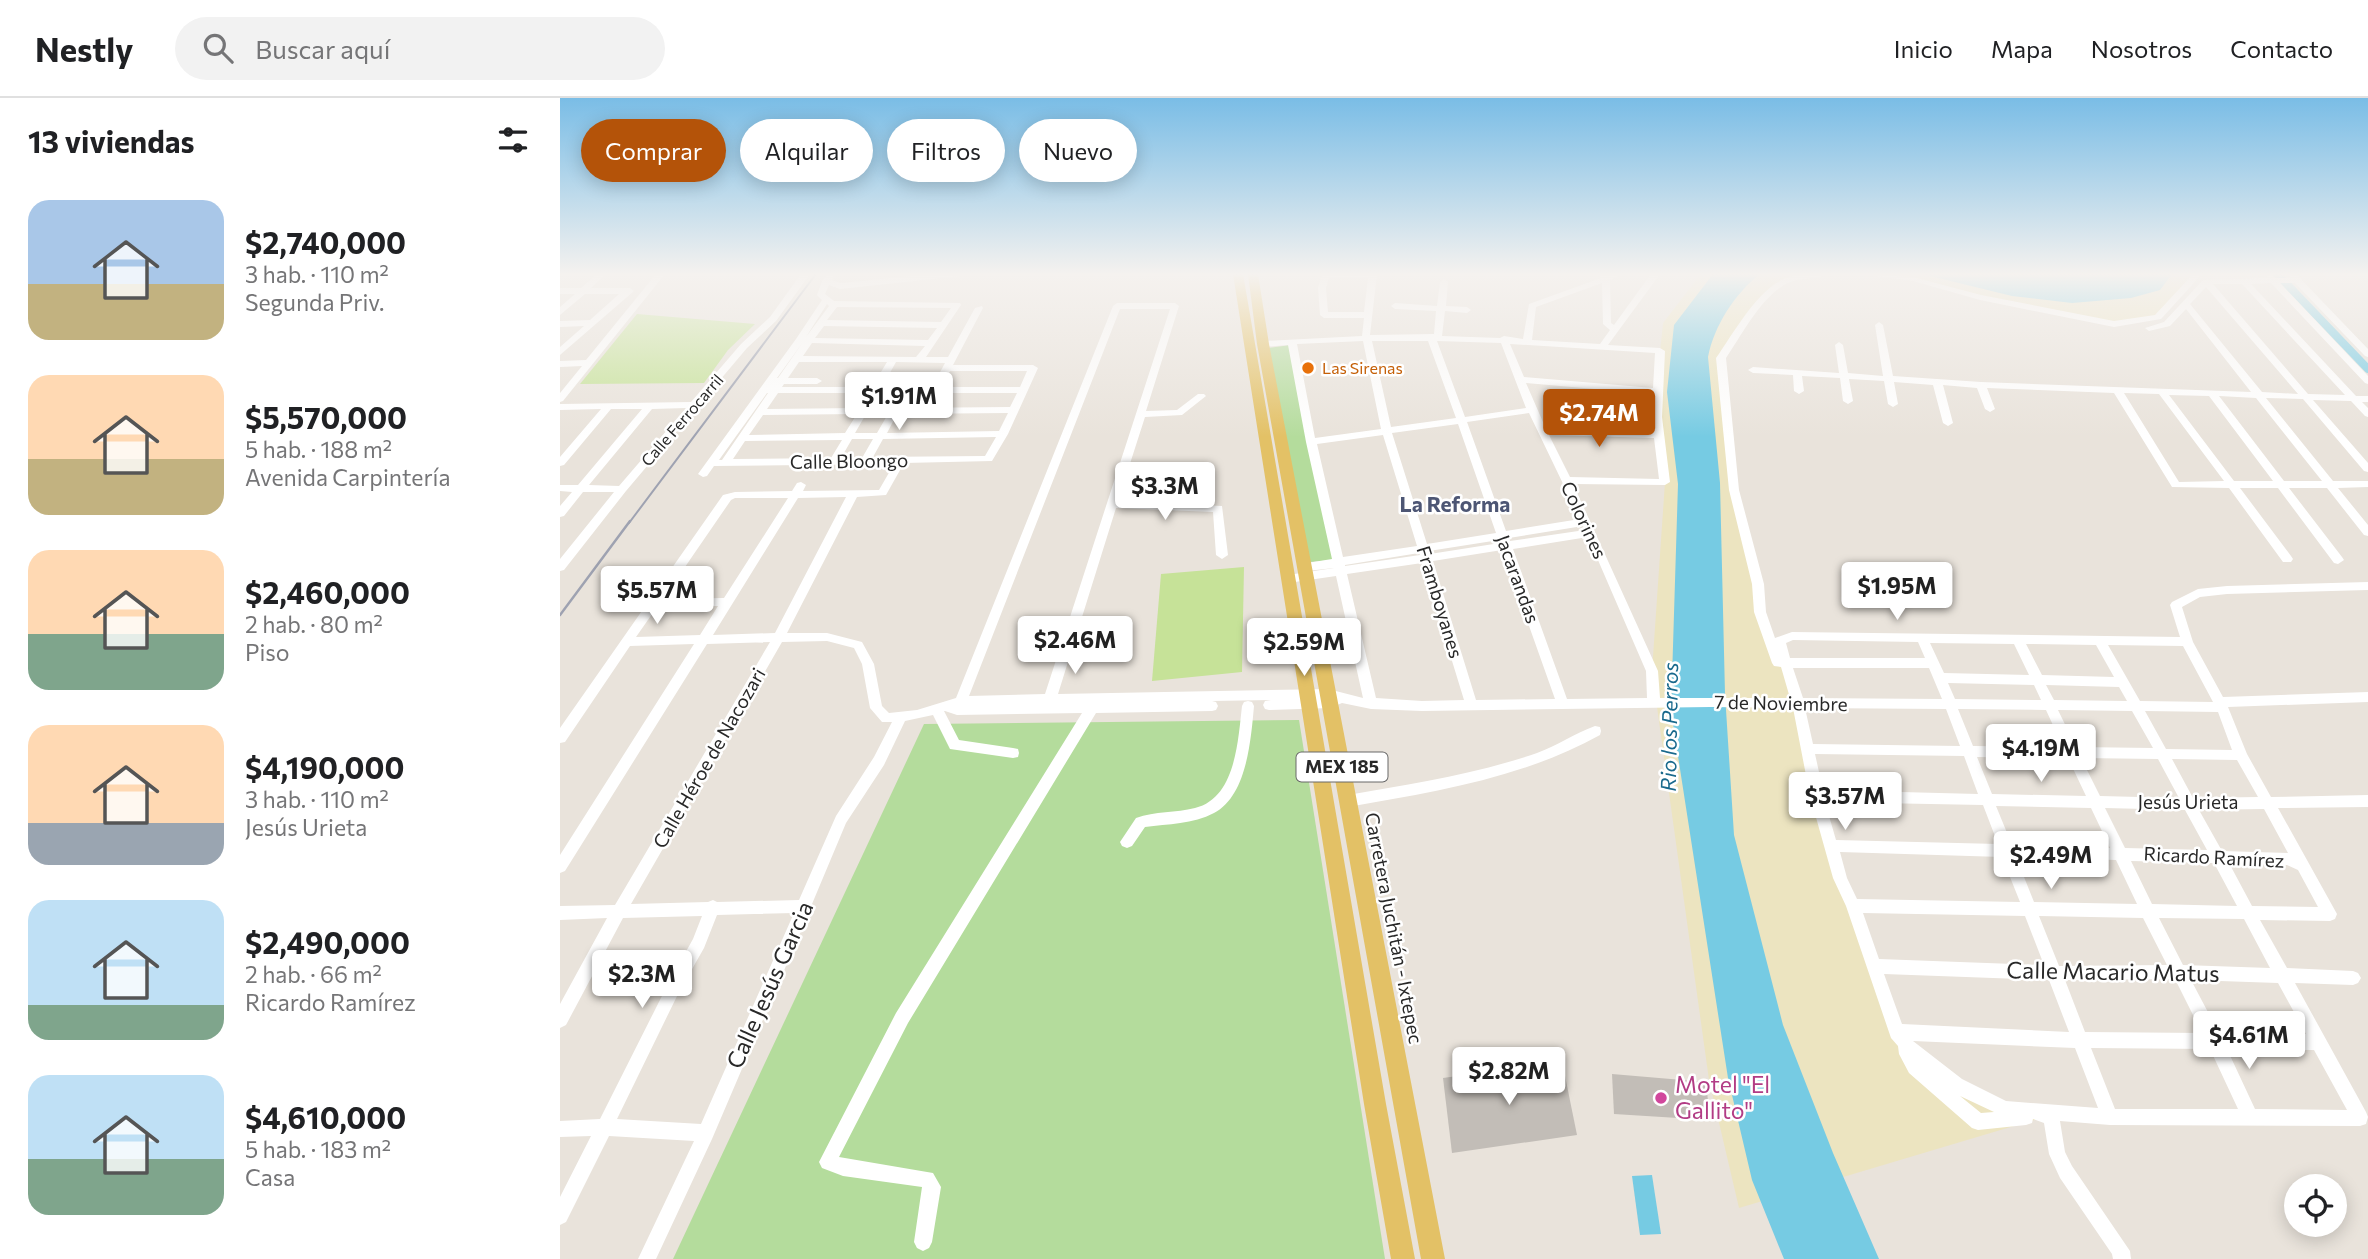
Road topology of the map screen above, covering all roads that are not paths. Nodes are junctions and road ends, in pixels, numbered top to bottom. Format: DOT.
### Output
graph roads {
  1 [pos="585,328"];
  2 [pos="617,328"];
  3 [pos="763,328"];
  4 [pos="813,328"];
  5 [pos="816,328"];
  6 [pos="941,328"];
  7 [pos="968,328"];
  8 [pos="1108,328"];
  9 [pos="1168,328"];
  10 [pos="1247,328"];
  11 [pos="1261,328"];
  12 [pos="1367,328"];
  13 [pos="1437,328"];
  14 [pos="1529,328"];
  15 [pos="1742,328"];
  16 [pos="1879,328"];
  17 [pos="2205,328"];
  18 [pos="2245,328"];
  19 [pos="2288,328"];
  20 [pos="2319,328"];
  21 [pos="2343,328"];
  22 [pos="1614,329"];
  23 [pos="1435,336"];
  24 [pos="1366,337"];
  25 [pos="805,340"];
  26 [pos="1504,340"];
  27 [pos="1527,341"];
  28 [pos="931,342"];
  29 [pos="1292,342"];
  30 [pos="1263,344"];
  31 [pos="1839,345"];
  32 [pos="1602,347"];
  33 [pos="560,352"];
  34 [pos="2368,354"];
  35 [pos="796,359"];
  36 [pos="893,360"];
  37 [pos="919,360"];
  38 [pos="590,363"];
  39 [pos="560,364"];
  40 [pos="949,364"];
  41 [pos="1753,369"];
  42 [pos="1797,373"];
  43 [pos="1844,377"];
  44 [pos="1521,380"];
  45 [pos="1889,380"];
  46 [pos="2368,381"];
  47 [pos="1937,382"];
  48 [pos="879,385"];
  49 [pos="1981,385"];
  50 [pos="772,386"];
  51 [pos="907,389"];
  52 [pos="936,389"];
  53 [pos="1023,390"];
  54 [pos="1656,391"];
  55 [pos="1800,391"];
  56 [pos="2118,391"];
  57 [pos="2163,393"];
  58 [pos="2213,395"];
  59 [pos="1201,396"];
  60 [pos="2259,396"];
  61 [pos="2305,398"];
  62 [pos="560,399"];
  63 [pos="2355,399"];
  64 [pos="2368,399"];
  65 [pos="1848,401"];
  66 [pos="1893,404"];
  67 [pos="650,405"];
  68 [pos="694,405"];
  69 [pos="609,406"];
  70 [pos="560,407"];
  71 [pos="895,409"];
  72 [pos="1990,409"];
  73 [pos="1013,410"];
  74 [pos="1532,410"];
  75 [pos="864,411"];
  76 [pos="760,412"];
  77 [pos="1143,414"];
  78 [pos="2368,414"];
  79 [pos="1463,421"];
  80 [pos="1948,423"];
  81 [pos="1387,432"];
  82 [pos="1542,432"];
  83 [pos="850,434"];
  84 [pos="881,434"];
  85 [pos="1003,434"];
  86 [pos="1657,435"];
  87 [pos="741,438"];
  88 [pos="1311,442"];
  89 [pos="866,460"];
  90 [pos="901,460"];
  91 [pos="834,461"];
  92 [pos="560,463"];
  93 [pos="710,463"];
  94 [pos="725,463"];
  95 [pos="2368,469"];
  96 [pos="703,474"];
  97 [pos="1566,480"];
  98 [pos="2233,484"];
  99 [pos="2281,484"];
  100 [pos="2331,484"];
  101 [pos="2368,484"];
  102 [pos="560,488"];
  103 [pos="580,489"];
  104 [pos="622,489"];
  105 [pos="797,490"];
  106 [pos="853,494"];
  107 [pos="1113,504"];
  108 [pos="560,513"];
  109 [pos="1589,528"];
  110 [pos="2368,532"];
  111 [pos="1504,542"];
  112 [pos="1425,553"];
  113 [pos="1222,555"];
  114 [pos="2287,559"];
  115 [pos="2339,559"];
  116 [pos="560,567"];
  117 [pos="1339,567"];
  118 [pos="1306,571"];
  119 [pos="1287,575"];
  120 [pos="2368,586"];
  121 [pos="726,602"];
  122 [pos="653,603"];
  123 [pos="779,637"];
  124 [pos="1922,639"];
  125 [pos="2019,640"];
  126 [pos="704,641"];
  127 [pos="2100,641"];
  128 [pos="626,642"];
  129 [pos="2187,642"];
  130 [pos="1785,663"];
  131 [pos="1932,663"];
  132 [pos="1940,678"];
  133 [pos="2038,679"];
  134 [pos="2123,682"];
  135 [pos="2368,697"];
  136 [pos="1309,699"];
  137 [pos="1333,699"];
  138 [pos="1272,701"];
  139 [pos="1093,703"];
  140 [pos="1651,703"];
  141 [pos="1798,703"];
  142 [pos="1049,704"];
  143 [pos="1371,704"];
  144 [pos="1563,704"];
  145 [pos="1949,705"];
  146 [pos="2220,705"];
  147 [pos="950,706"];
  148 [pos="1248,706"];
  149 [pos="1472,706"];
  150 [pos="2052,706"];
  151 [pos="2137,707"];
  152 [pos="893,717"];
  153 [pos="1595,731"];
  154 [pos="560,738"];
  155 [pos="1809,749"];
  156 [pos="1966,751"];
  157 [pos="1013,753"];
  158 [pos="2075,753"];
  159 [pos="2162,754"];
  160 [pos="2241,755"];
  161 [pos="1817,796"];
  162 [pos="1348,801"];
  163 [pos="1988,801"];
  164 [pos="2266,801"];
  165 [pos="2368,801"];
  166 [pos="2097,802"];
  167 [pos="2190,804"];
  168 [pos="1127,842"];
  169 [pos="1831,846"];
  170 [pos="2007,851"];
  171 [pos="2121,852"];
  172 [pos="2218,856"];
  173 [pos="2302,865"];
  174 [pos="560,867"];
  175 [pos="806,906"];
  176 [pos="1853,906"];
  177 [pos="713,907"];
  178 [pos="2028,908"];
  179 [pos="2147,910"];
  180 [pos="620,911"];
  181 [pos="560,913"];
  182 [pos="2249,914"];
  183 [pos="1873,966"];
  184 [pos="2179,972"];
  185 [pos="2055,973"];
  186 [pos="2282,975"];
  187 [pos="2353,978"];
  188 [pos="560,1020"];
  189 [pos="1898,1032"];
  190 [pos="2081,1040"];
  191 [pos="2214,1040"];
  192 [pos="2318,1042"];
  193 [pos="2051,1115"];
  194 [pos="2110,1117"];
  195 [pos="2250,1117"];
  196 [pos="604,1127"];
  197 [pos="560,1129"];
  198 [pos="706,1133"];
  199 [pos="560,1216"];
  200 [pos="923,1242"];
  201 [pos="647,1259"];
  202 [pos="1403,1259"];
  203 [pos="1433,1259"];
  204 [pos="2122,1259"];
  1 -- 33 [label="street"];
  2 -- 38 [label="street"];
  3 -- 68 [label="street, Calle Ferrocarril"];
  4 -- 25 [label="street"];
  5 -- 25 [label="street"];
  6 -- 28 [label="street"];
  7 -- 40 [label="street"];
  8 -- 147 [label="street"];
  9 -- 77 [label="street"];
  10 -- 119 [label="main road, MEX 185"];
  11 -- 30 [label="main road, Carretera Juchitán - Ixtepec / MEX 185"];
  12 -- 24 [label="street"];
  13 -- 23 [label="street"];
  14 -- 27 [label="street"];
  15 -- 141 [label="street"];
  16 -- 45 [label="street"];
  17 -- 60 [label="street"];
  18 -- 61 [label="street"];
  19 -- 63 [label="street"];
  20 -- 46 [label="street"];
  21 -- 34 [label="street"];
  22 -- 32 [label="street"];
  23 -- 24 [label="street"];
  23 -- 26 [label="street"];
  23 -- 79 [label="street, Jacarandas"];
  24 -- 29 [label="street"];
  24 -- 81 [label="street, Framboyanes"];
  25 -- 28 [label="street"];
  25 -- 35 [label="street"];
  25 -- 50 [label="street"];
  26 -- 27 [label="street"];
  26 -- 44 [label="street, Colorines"];
  27 -- 32 [label="street"];
  28 -- 37 [label="street"];
  29 -- 30 [label="street"];
  29 -- 88 [label="street"];
  30 -- 118 [label="main road, Carretera Juchitán - Ixtepec / MEX 185"];
  31 -- 43 [label="street"];
  32 -- 54 [label="street"];
  35 -- 36 [label="street"];
  35 -- 50 [label="street"];
  36 -- 37 [label="street"];
  36 -- 48 [label="street"];
  37 -- 40 [label="street"];
  38 -- 39 [label="street"];
  38 -- 62 [label="street"];
  40 -- 52 [label="street"];
  40 -- 53 [label="street"];
  41 -- 42 [label="street"];
  42 -- 43 [label="street"];
  42 -- 55 [label="street"];
  43 -- 45 [label="street"];
  43 -- 65 [label="street"];
  44 -- 54 [label="street"];
  44 -- 74 [label="street, Colorines"];
  45 -- 47 [label="street"];
  45 -- 66 [label="street"];
  47 -- 49 [label="street"];
  47 -- 80 [label="street"];
  48 -- 50 [label="street"];
  48 -- 51 [label="street"];
  48 -- 75 [label="street"];
  49 -- 56 [label="street"];
  49 -- 72 [label="street"];
  50 -- 76 [label="street"];
  50 -- 93 [label="street"];
  51 -- 52 [label="street"];
  51 -- 71 [label="street"];
  52 -- 53 [label="street"];
  53 -- 73 [label="street"];
  54 -- 86 [label="street"];
  56 -- 57 [label="street"];
  56 -- 98 [label="street"];
  57 -- 58 [label="street"];
  57 -- 98 [label="street"];
  58 -- 60 [label="street"];
  58 -- 99 [label="street"];
  59 -- 77 [label="street"];
  60 -- 61 [label="street"];
  60 -- 100 [label="street"];
  61 -- 63 [label="street"];
  61 -- 95 [label="street"];
  63 -- 64 [label="street"];
  63 -- 78 [label="street"];
  67 -- 68 [label="street"];
  67 -- 69 [label="street"];
  67 -- 103 [label="street"];
  68 -- 104 [label="street, Calle Ferrocarril"];
  69 -- 70 [label="street"];
  69 -- 92 [label="street"];
  71 -- 73 [label="street"];
  71 -- 75 [label="street"];
  71 -- 84 [label="street"];
  73 -- 85 [label="street"];
  74 -- 79 [label="street"];
  74 -- 82 [label="street, Colorines"];
  75 -- 76 [label="street"];
  75 -- 83 [label="street"];
  76 -- 87 [label="street"];
  77 -- 107 [label="street"];
  79 -- 81 [label="street"];
  79 -- 111 [label="street, Jacarandas"];
  81 -- 88 [label="street"];
  81 -- 112 [label="street, Framboyanes"];
  82 -- 86 [label="street"];
  82 -- 97 [label="street, Colorines"];
  83 -- 84 [label="street"];
  83 -- 87 [label="street"];
  83 -- 91 [label="street"];
  84 -- 85 [label="street"];
  84 -- 89 [label="street"];
  85 -- 90 [label="street, Calle Bloongo"];
  86 -- 97 [label="street"];
  87 -- 94 [label="street"];
  88 -- 117 [label="street"];
  89 -- 90 [label="street, Calle Bloongo"];
  89 -- 91 [label="street, Calle Bloongo"];
  90 -- 106 [label="street"];
  91 -- 94 [label="street, Calle Bloongo"];
  93 -- 94 [label="street, Calle Bloongo"];
  93 -- 96 [label="street"];
  97 -- 109 [label="street, Colorines"];
  98 -- 99 [label="street"];
  98 -- 114 [label="street"];
  99 -- 100 [label="street"];
  99 -- 115 [label="street"];
  100 -- 101 [label="street"];
  100 -- 110 [label="street"];
  102 -- 103 [label="street"];
  103 -- 104 [label="street"];
  103 -- 108 [label="street"];
  104 -- 116 [label="street, Calle Ferrocarril"];
  105 -- 106 [label="street"];
  105 -- 121 [label="street"];
  105 -- 122 [label="street"];
  106 -- 123 [label="street, Calle Héroe de Nacozari"];
  107 -- 113 [label="street"];
  107 -- 142 [label="street"];
  109 -- 111 [label="street"];
  109 -- 140 [label="street, Colorines"];
  111 -- 112 [label="street"];
  111 -- 144 [label="street, Jacarandas"];
  112 -- 117 [label="street"];
  112 -- 149 [label="street, Framboyanes"];
  117 -- 118 [label="street"];
  117 -- 143 [label="street"];
  118 -- 119 [label="street"];
  118 -- 137 [label="main road, Carretera Juchitán - Ixtepec / MEX 185"];
  119 -- 136 [label="main road, MEX 185"];
  120 -- 129 [label="street"];
  121 -- 122 [label="street"];
  121 -- 126 [label="street"];
  122 -- 128 [label="street"];
  123 -- 126 [label="street"];
  123 -- 152 [label="street"];
  123 -- 180 [label="street, Calle Héroe de Nacozari"];
  124 -- 125 [label="street"];
  124 -- 130 [label="street"];
  124 -- 131 [label="street"];
  125 -- 127 [label="street"];
  125 -- 133 [label="street"];
  126 -- 128 [label="street"];
  126 -- 174 [label="street"];
  127 -- 129 [label="street"];
  127 -- 134 [label="street"];
  128 -- 154 [label="street"];
  129 -- 146 [label="street"];
  130 -- 131 [label="street"];
  130 -- 141 [label="street"];
  131 -- 132 [label="street"];
  132 -- 133 [label="street"];
  132 -- 145 [label="street"];
  133 -- 134 [label="street"];
  133 -- 150 [label="street"];
  134 -- 151 [label="street"];
  135 -- 146 [label="street, 7 de Noviembre"];
  136 -- 137 [label="street, 7 de Noviembre"];
  136 -- 138 [label="street, 7 de Noviembre"];
  136 -- 202 [label="main road, MEX 185"];
  137 -- 143 [label="street, 7 de Noviembre"];
  137 -- 162 [label="main road, Carretera Juchitán - Ixtepec / MEX 185"];
  138 -- 139 [label="street"];
  138 -- 148 [label="street"];
  139 -- 142 [label="street"];
  139 -- 148 [label="street"];
  139 -- 200 [label="street"];
  140 -- 141 [label="street, 7 de Noviembre"];
  140 -- 144 [label="street, 7 de Noviembre"];
  141 -- 145 [label="street, 7 de Noviembre"];
  141 -- 155 [label="street"];
  142 -- 147 [label="street"];
  143 -- 149 [label="street, 7 de Noviembre"];
  144 -- 149 [label="street, 7 de Noviembre"];
  145 -- 150 [label="street, 7 de Noviembre"];
  145 -- 156 [label="street"];
  146 -- 151 [label="street, 7 de Noviembre"];
  146 -- 160 [label="street"];
  147 -- 152 [label="street"];
  147 -- 157 [label="street"];
  148 -- 168 [label="street"];
  150 -- 151 [label="street, 7 de Noviembre"];
  150 -- 158 [label="street"];
  151 -- 159 [label="street"];
  152 -- 175 [label="street, Calle Jesús Garcia"];
  153 -- 162 [label="street"];
  155 -- 156 [label="street"];
  155 -- 161 [label="street"];
  156 -- 158 [label="street"];
  156 -- 163 [label="street"];
  158 -- 159 [label="street"];
  158 -- 166 [label="street"];
  159 -- 160 [label="street"];
  159 -- 167 [label="street"];
  160 -- 164 [label="street"];
  161 -- 163 [label="street, Jesús Urieta"];
  161 -- 169 [label="street"];
  162 -- 203 [label="main road, Carretera Juchitán - Ixtepec / MEX 185"];
  163 -- 166 [label="street, Jesús Urieta"];
  163 -- 170 [label="street"];
  164 -- 165 [label="street, Jesús Urieta"];
  164 -- 167 [label="street, Jesús Urieta"];
  164 -- 173 [label="street"];
  166 -- 167 [label="street, Jesús Urieta"];
  166 -- 171 [label="street"];
  167 -- 172 [label="street"];
  169 -- 170 [label="street, Ricardo Ramírez"];
  169 -- 176 [label="street"];
  170 -- 171 [label="street, Ricardo Ramírez"];
  170 -- 178 [label="street"];
  171 -- 172 [label="street, Ricardo Ramírez"];
  171 -- 179 [label="street"];
  172 -- 173 [label="street, Ricardo Ramírez"];
  172 -- 182 [label="street"];
  173 -- 182 [label="street"];
  175 -- 177 [label="street"];
  175 -- 198 [label="street, Calle Jesús Garcia"];
  176 -- 178 [label="street"];
  176 -- 183 [label="street"];
  177 -- 180 [label="street"];
  177 -- 196 [label="street"];
  178 -- 179 [label="street"];
  178 -- 185 [label="street"];
  179 -- 182 [label="street"];
  179 -- 184 [label="street"];
  180 -- 181 [label="street"];
  180 -- 188 [label="street, Calle Héroe de Nacozari"];
  182 -- 186 [label="street"];
  183 -- 185 [label="street, Calle Macario Matus"];
  183 -- 189 [label="street"];
  184 -- 185 [label="street, Calle Macario Matus"];
  184 -- 186 [label="street, Calle Macario Matus"];
  184 -- 191 [label="street"];
  185 -- 190 [label="street"];
  186 -- 187 [label="street, Calle Macario Matus"];
  186 -- 192 [label="street"];
  189 -- 190 [label="street"];
  189 -- 193 [label="street"];
  190 -- 191 [label="street"];
  190 -- 194 [label="street"];
  191 -- 192 [label="street"];
  191 -- 195 [label="street"];
  192 -- 195 [label="street"];
  193 -- 194 [label="street"];
  193 -- 204 [label="street"];
  194 -- 195 [label="street"];
  196 -- 197 [label="street"];
  196 -- 198 [label="street"];
  196 -- 199 [label="street"];
  198 -- 201 [label="street, Calle Jesús Garcia"];
}
